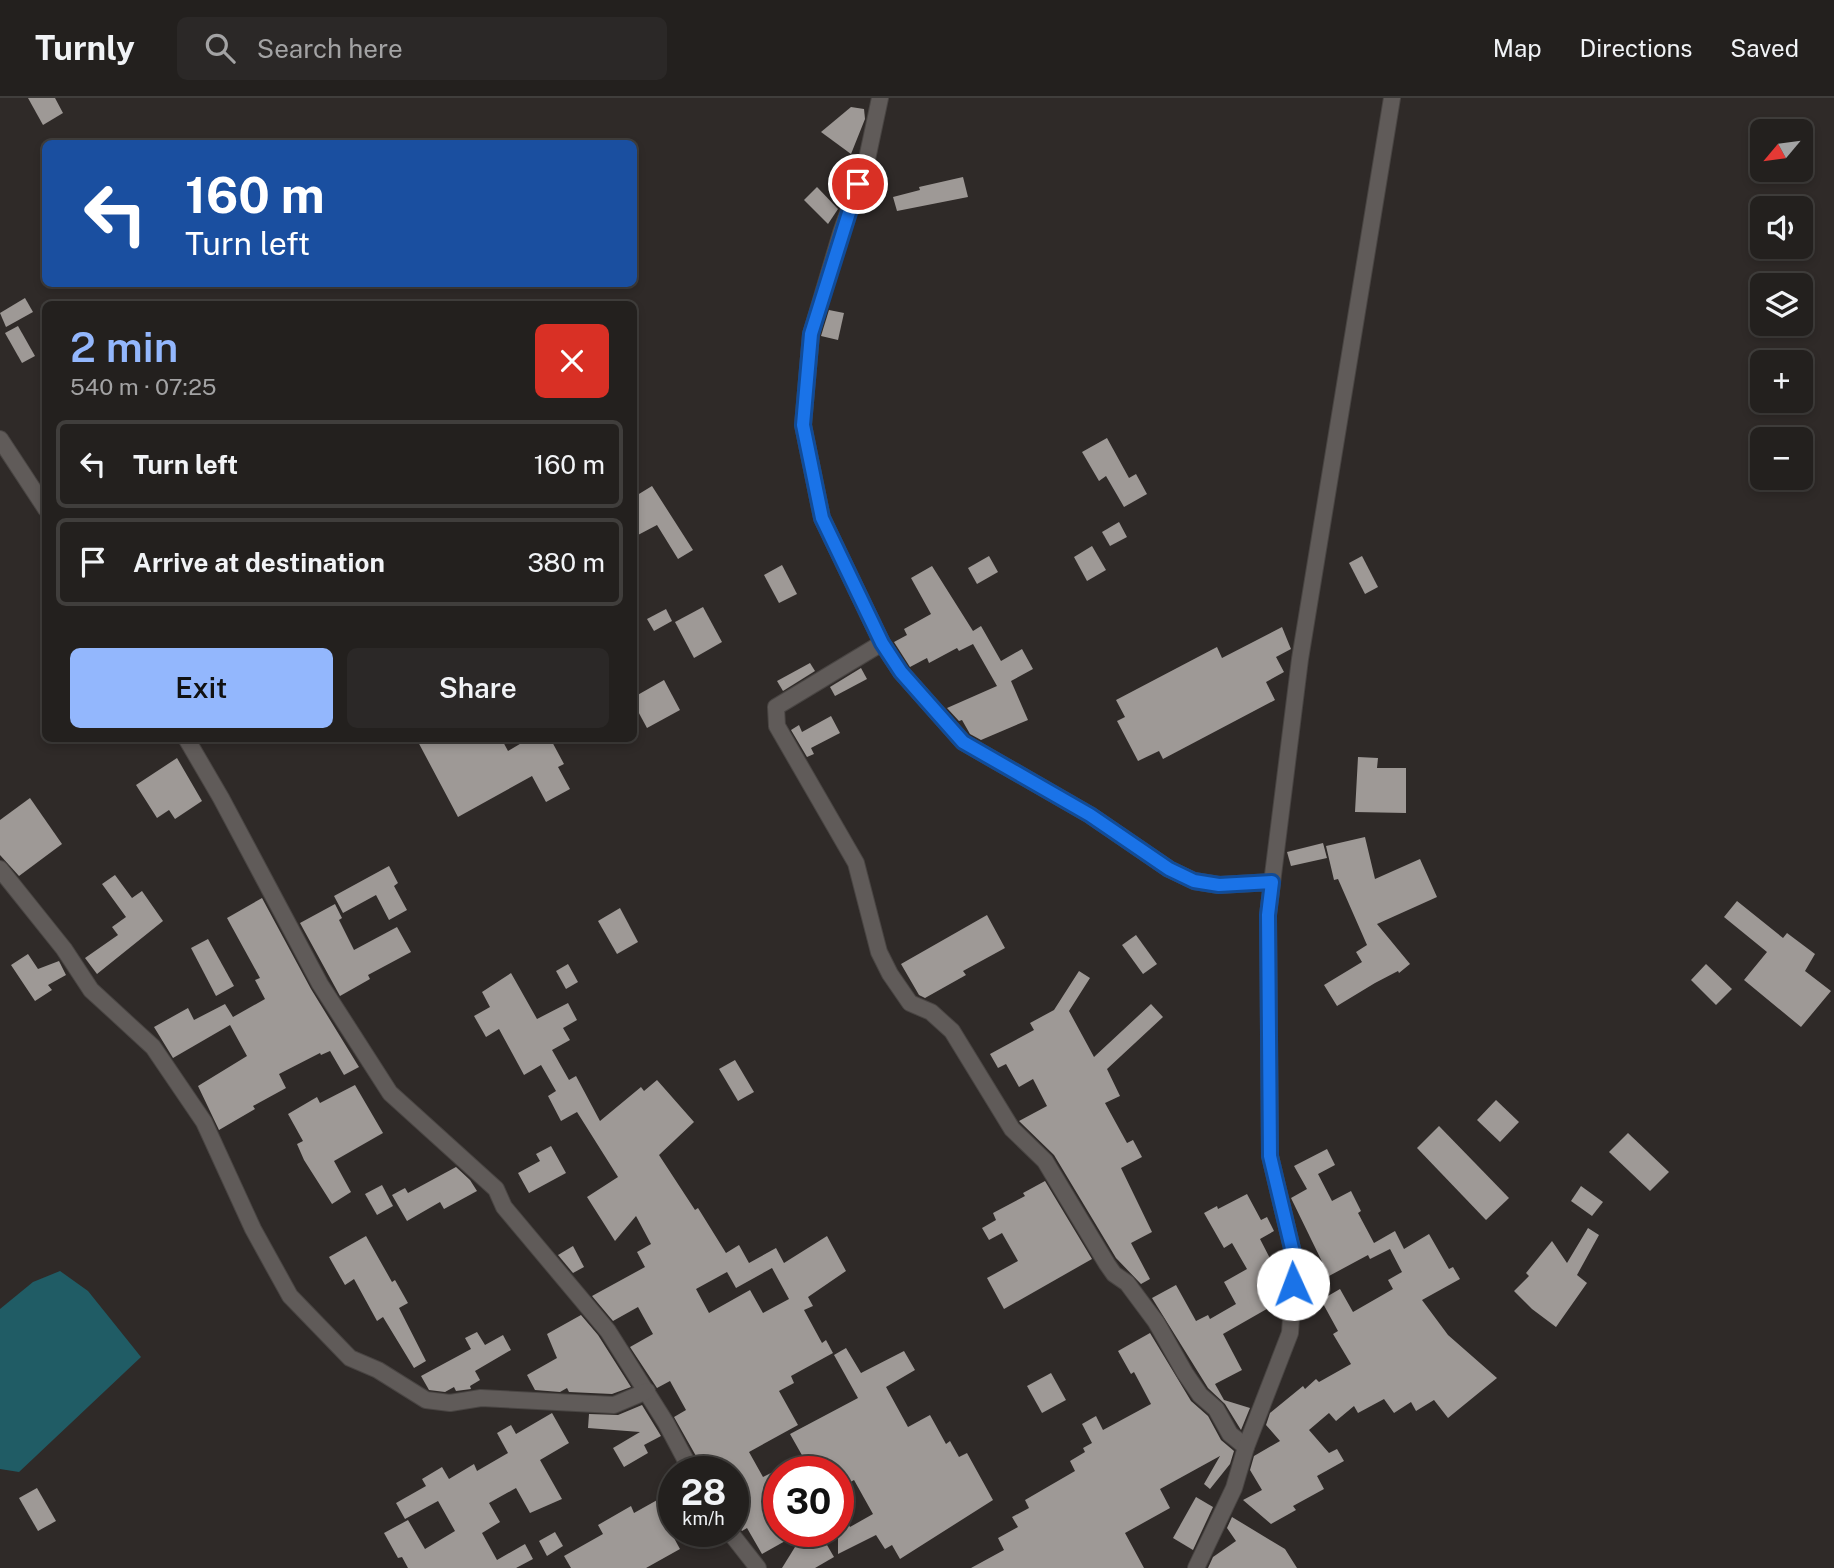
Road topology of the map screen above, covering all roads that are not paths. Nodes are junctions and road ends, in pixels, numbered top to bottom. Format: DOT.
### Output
graph roads {
  1 [pos="880,98"];
  2 [pos="1392,98"];
  3 [pos="0,439"];
  4 [pos="42,503"];
  5 [pos="882,643"];
  6 [pos="188,742"];
  7 [pos="0,869"];
  8 [pos="1272,882"];
  9 [pos="647,1391"];
  10 [pos="1246,1447"];
  11 [pos="683,1456"];
  12 [pos="742,1547"];
  13 [pos="758,1568"];
  14 [pos="1196,1568"];
  1 -- 5 [label="street"];
  2 -- 8 [label="street"];
  3 -- 4 [label="street"];
  5 -- 8 [label="street"];
  5 -- 10 [label="street"];
  6 -- 9 [label="street"];
  7 -- 9 [label="street"];
  8 -- 10 [label="street"];
  9 -- 11 [label="street"];
  10 -- 14 [label="street"];
  12 -- 13 [label="street"];
}
